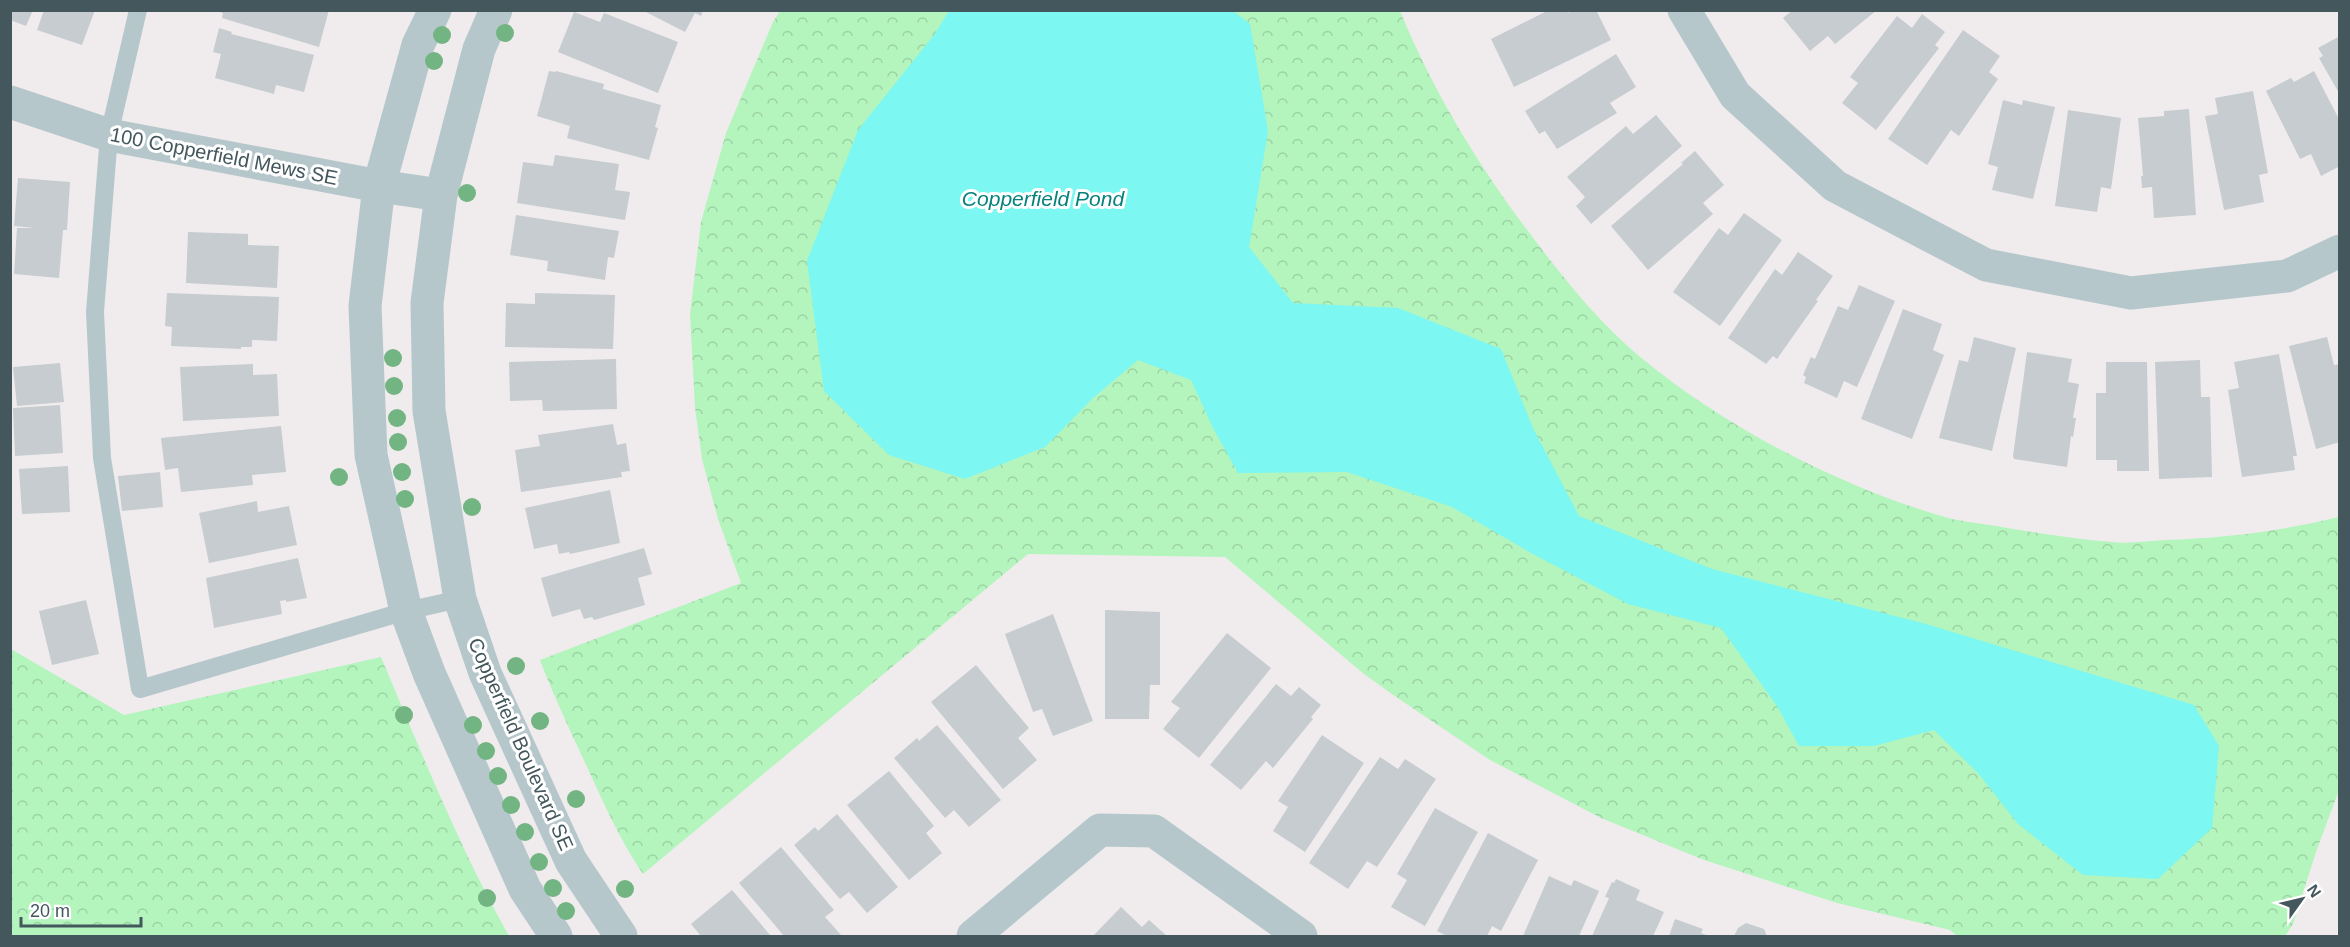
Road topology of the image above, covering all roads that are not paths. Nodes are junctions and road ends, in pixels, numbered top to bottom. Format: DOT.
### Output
graph roads {
  1 [pos="138,10"];
  2 [pos="435,10"];
  3 [pos="496,10"];
  4 [pos="1684,10"];
  5 [pos="10,102"];
  6 [pos="110,135"];
  7 [pos="379,186"];
  8 [pos="441,195"];
  9 [pos="2340,251"];
  10 [pos="460,599"];
  11 [pos="406,611"];
  12 [pos="556,936"];
  13 [pos="621,936"];
  14 [pos="973,936"];
  15 [pos="1301,936"];
  1 -- 6 [label="lane"];
  2 -- 7 [label="street"];
  3 -- 8 [label="street, Copperfield Boulevard SE"];
  4 -- 9 [label="street"];
  5 -- 6 [label="street, 100 Copperfield Mews SE"];
  6 -- 7 [label="street, 100 Copperfield Mews SE"];
  6 -- 11 [label="lane"];
  7 -- 8 [label="street, 100 Copperfield Mews SE"];
  7 -- 11 [label="street"];
  8 -- 10 [label="street, Copperfield Boulevard SE"];
  10 -- 11 [label="lane"];
  10 -- 13 [label="street, Copperfield Boulevard SE"];
  11 -- 12 [label="street"];
  14 -- 15 [label="street"];
}
